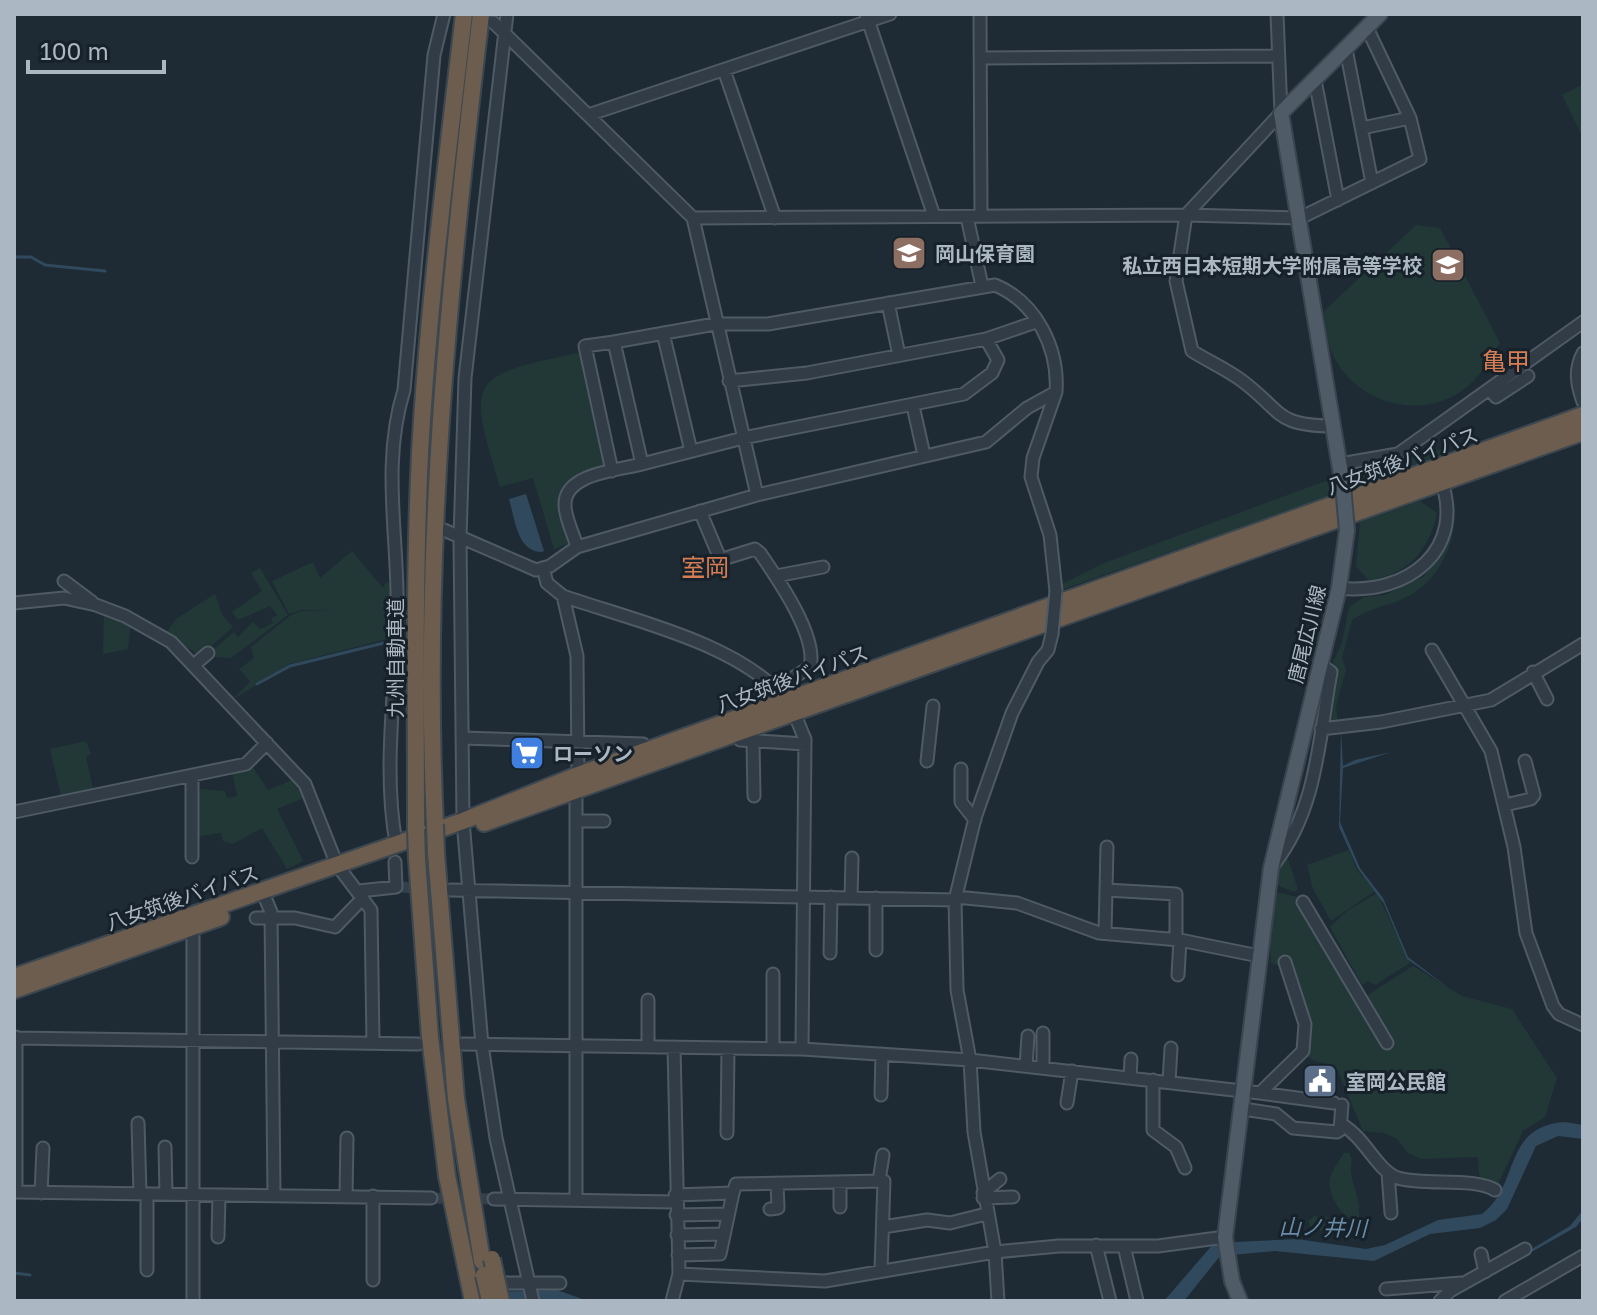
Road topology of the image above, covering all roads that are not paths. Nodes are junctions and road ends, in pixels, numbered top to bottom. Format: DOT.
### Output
graph roads {
  1 [pos="444,14"];
  2 [pos="464,14"];
  3 [pos="519,14"];
  4 [pos="890,14"];
  5 [pos="980,14"];
  6 [pos="1277,14"];
  7 [pos="1380,14"];
  8 [pos="506,17"];
  9 [pos="487,18"];
  10 [pos="867,18"];
  11 [pos="1367,28"];
  12 [pos="505,34"];
  13 [pos="1346,49"];
  14 [pos="1278,56"];
  15 [pos="981,58"];
  16 [pos="724,70"];
  17 [pos="1315,80"];
  18 [pos="1281,113"];
  19 [pos="588,115"];
  20 [pos="1410,118"];
  21 [pos="1362,128"];
  22 [pos="1372,183"];
  23 [pos="1338,200"];
  24 [pos="1186,215"];
  25 [pos="934,216"];
  26 [pos="981,216"];
  27 [pos="967,217"];
  28 [pos="693,218"];
  29 [pos="775,218"];
  30 [pos="1300,218"];
  31 [pos="982,286"];
  32 [pos="888,303"];
  33 [pos="1033,323"];
  34 [pos="715,324"];
  35 [pos="1582,324"];
  36 [pos="663,333"];
  37 [pos="986,339"];
  38 [pos="614,342"];
  39 [pos="1583,353"];
  40 [pos="899,355"];
  41 [pos="1528,376"];
  42 [pos="729,381"];
  43 [pos="1490,390"];
  44 [pos="1056,392"];
  45 [pos="1583,402"];
  46 [pos="913,406"];
  47 [pos="1583,415"];
  48 [pos="1334,426"];
  49 [pos="1583,432"];
  50 [pos="743,438"];
  51 [pos="691,451"];
  52 [pos="924,455"];
  53 [pos="642,464"];
  54 [pos="1340,464"];
  55 [pos="612,471"];
  56 [pos="1439,475"];
  57 [pos="757,495"];
  58 [pos="391,508"];
  59 [pos="700,511"];
  60 [pos="403,513"];
  61 [pos="444,530"];
  62 [pos="460,538"];
  63 [pos="577,547"];
  64 [pos="823,567"];
  65 [pos="543,568"];
  66 [pos="776,576"];
  67 [pos="64,581"];
  68 [pos="1339,588"];
  69 [pos="563,596"];
  70 [pos="14,603"];
  71 [pos="97,605"];
  72 [pos="1582,645"];
  73 [pos="1432,650"];
  74 [pos="208,653"];
  75 [pos="1320,664"];
  76 [pos="194,665"];
  77 [pos="1533,672"];
  78 [pos="775,689"];
  79 [pos="1547,699"];
  80 [pos="1465,703"];
  81 [pos="933,706"];
  82 [pos="791,708"];
  83 [pos="1321,729"];
  84 [pos="462,738"];
  85 [pos="577,739"];
  86 [pos="740,740"];
  87 [pos="753,742"];
  88 [pos="267,743"];
  89 [pos="805,744"];
  90 [pos="646,751"];
  91 [pos="927,761"];
  92 [pos="1525,761"];
  93 [pos="961,769"];
  94 [pos="192,777"];
  95 [pos="577,784"];
  96 [pos="754,796"];
  97 [pos="1505,805"];
  98 [pos="14,812"];
  99 [pos="975,820"];
  100 [pos="576,821"];
  101 [pos="604,821"];
  102 [pos="464,825"];
  103 [pos="396,843"];
  104 [pos="1107,847"];
  105 [pos="192,857"];
  106 [pos="852,858"];
  107 [pos="395,862"];
  108 [pos="1271,868"];
  109 [pos="340,869"];
  110 [pos="451,890"];
  111 [pos="1106,890"];
  112 [pos="467,891"];
  113 [pos="577,893"];
  114 [pos="361,895"];
  115 [pos="803,896"];
  116 [pos="831,897"];
  117 [pos="851,898"];
  118 [pos="876,898"];
  119 [pos="955,898"];
  120 [pos="266,900"];
  121 [pos="1303,902"];
  122 [pos="256,918"];
  123 [pos="271,919"];
  124 [pos="1105,933"];
  125 [pos="193,936"];
  126 [pos="1178,940"];
  127 [pos="876,950"];
  128 [pos="830,953"];
  129 [pos="1259,956"];
  130 [pos="1285,962"];
  131 [pos="773,974"];
  132 [pos="1178,975"];
  133 [pos="14,977"];
  134 [pos="14,990"];
  135 [pos="648,1000"];
  136 [pos="1583,1025"];
  137 [pos="1043,1033"];
  138 [pos="1028,1036"];
  139 [pos="15,1038"];
  140 [pos="193,1040"];
  141 [pos="271,1041"];
  142 [pos="373,1043"];
  143 [pos="1387,1043"];
  144 [pos="418,1044"];
  145 [pos="463,1044"];
  146 [pos="482,1045"];
  147 [pos="576,1046"];
  148 [pos="648,1046"];
  149 [pos="674,1047"];
  150 [pos="728,1048"];
  151 [pos="773,1048"];
  152 [pos="1171,1048"];
  153 [pos="802,1049"];
  154 [pos="882,1054"];
  155 [pos="1131,1059"];
  156 [pos="970,1060"];
  157 [pos="1026,1066"];
  158 [pos="1043,1068"];
  159 [pos="1072,1071"];
  160 [pos="1130,1077"];
  161 [pos="1153,1080"];
  162 [pos="1169,1082"];
  163 [pos="1253,1092"];
  164 [pos="881,1095"];
  165 [pos="1067,1103"];
  166 [pos="1243,1109"];
  167 [pos="138,1123"];
  168 [pos="1341,1124"];
  169 [pos="727,1133"];
  170 [pos="347,1138"];
  171 [pos="165,1147"];
  172 [pos="43,1148"];
  173 [pos="883,1155"];
  174 [pos="1185,1168"];
  175 [pos="1388,1173"];
  176 [pos="1000,1179"];
  177 [pos="879,1181"];
  178 [pos="840,1182"];
  179 [pos="777,1183"];
  180 [pos="1495,1190"];
  181 [pos="41,1193"];
  182 [pos="733,1193"];
  183 [pos="143,1194"];
  184 [pos="166,1194"];
  185 [pos="194,1194"];
  186 [pos="219,1195"];
  187 [pos="274,1195"];
  188 [pos="346,1196"];
  189 [pos="373,1196"];
  190 [pos="983,1196"];
  191 [pos="1013,1197"];
  192 [pos="431,1198"];
  193 [pos="494,1199"];
  194 [pos="509,1199"];
  195 [pos="576,1200"];
  196 [pos="676,1204"];
  197 [pos="840,1207"];
  198 [pos="770,1209"];
  199 [pos="1391,1213"];
  200 [pos="728,1214"];
  201 [pos="986,1214"];
  202 [pos="883,1227"];
  203 [pos="724,1234"];
  204 [pos="677,1235"];
  205 [pos="218,1237"];
  206 [pos="1225,1238"];
  207 [pos="1096,1245"];
  208 [pos="1124,1246"];
  209 [pos="1525,1249"];
  210 [pos="995,1252"];
  211 [pos="720,1254"];
  212 [pos="1481,1254"];
  213 [pos="678,1255"];
  214 [pos="1583,1256"];
  215 [pos="474,1262"];
  216 [pos="147,1270"];
  217 [pos="881,1270"];
  218 [pos="1485,1272"];
  219 [pos="679,1274"];
  220 [pos="721,1277"];
  221 [pos="1104,1278"];
  222 [pos="373,1280"];
  223 [pos="1467,1282"];
  224 [pos="560,1283"];
  225 [pos="477,1284"];
  226 [pos="1386,1289"];
  227 [pos="530,1291"];
  228 [pos="193,1301"];
  229 [pos="465,1301"];
  230 [pos="473,1301"];
  231 [pos="490,1301"];
  232 [pos="501,1301"];
  233 [pos="672,1301"];
  234 [pos="998,1301"];
  235 [pos="1103,1301"];
  236 [pos="1110,1301"];
  237 [pos="1137,1301"];
  238 [pos="1240,1301"];
  239 [pos="1440,1301"];
  240 [pos="1505,1301"];
  1 -- 58 [label="street"];
  2 -- 215 [label="highway, 九州自動車道, bridge"];
  3 -- 8 [label="street"];
  4 -- 10 [label="street"];
  5 -- 15 [label="street"];
  6 -- 14 [label="street"];
  7 -- 11 [label="main road"];
  8 -- 12 [label="street"];
  9 -- 12 [label="street"];
  9 -- 215 [label="highway, 九州自動車道, bridge"];
  10 -- 16 [label="street"];
  10 -- 25 [label="street"];
  11 -- 13 [label="main road"];
  11 -- 20 [label="street"];
  12 -- 19 [label="street"];
  12 -- 62 [label="street"];
  13 -- 17 [label="main road"];
  13 -- 21 [label="street"];
  14 -- 15 [label="street"];
  14 -- 18 [label="street"];
  15 -- 26 [label="street"];
  16 -- 19 [label="street"];
  16 -- 29 [label="street"];
  17 -- 18 [label="main road"];
  17 -- 23 [label="street"];
  18 -- 24 [label="street"];
  18 -- 30 [label="main road, 唐尾広川線"];
  19 -- 28 [label="street"];
  20 -- 21 [label="street"];
  20 -- 22 [label="street"];
  21 -- 22 [label="street"];
  22 -- 23 [label="street"];
  23 -- 30 [label="street"];
  24 -- 26 [label="street"];
  24 -- 30 [label="street"];
  24 -- 48 [label="street"];
  25 -- 27 [label="street"];
  25 -- 29 [label="street"];
  26 -- 27 [label="street"];
  27 -- 31 [label="street"];
  28 -- 29 [label="street"];
  28 -- 34 [label="street"];
  30 -- 48 [label="main road, 唐尾広川線"];
  31 -- 32 [label="street"];
  31 -- 44 [label="street"];
  32 -- 34 [label="street"];
  32 -- 40 [label="street"];
  33 -- 37 [label="street"];
  34 -- 36 [label="street"];
  34 -- 42 [label="street"];
  35 -- 43 [label="street"];
  36 -- 38 [label="street"];
  36 -- 51 [label="street"];
  37 -- 40 [label="street"];
  37 -- 46 [label="street"];
  38 -- 53 [label="street"];
  38 -- 55 [label="street"];
  39 -- 45 [label="street"];
  40 -- 42 [label="street"];
  41 -- 43 [label="street"];
  42 -- 50 [label="street"];
  43 -- 54 [label="street"];
  44 -- 52 [label="street"];
  44 -- 99 [label="street, bridge"];
  46 -- 50 [label="street"];
  46 -- 52 [label="street"];
  47 -- 56 [label="highway, 八女筑後バイパス"];
  48 -- 54 [label="main road, 唐尾広川線"];
  49 -- 56 [label="highway, 八女筑後バイパス"];
  50 -- 51 [label="street"];
  50 -- 57 [label="street"];
  51 -- 53 [label="street"];
  52 -- 57 [label="street"];
  53 -- 55 [label="street"];
  54 -- 68 [label="main road, 唐尾広川線, bridge"];
  55 -- 63 [label="street"];
  56 -- 68 [label="street"];
  56 -- 82 [label="highway, 八女筑後バイパス"];
  57 -- 59 [label="street"];
  58 -- 60 [label="street"];
  58 -- 103 [label="street"];
  59 -- 63 [label="street"];
  59 -- 66 [label="street"];
  61 -- 62 [label="street"];
  62 -- 65 [label="street"];
  62 -- 84 [label="street"];
  63 -- 65 [label="street"];
  64 -- 66 [label="street"];
  65 -- 69 [label="street"];
  66 -- 78 [label="street"];
  67 -- 71 [label="street"];
  68 -- 75 [label="main road, 唐尾広川線"];
  69 -- 78 [label="street"];
  69 -- 85 [label="street"];
  70 -- 71 [label="street"];
  71 -- 76 [label="street"];
  72 -- 77 [label="street"];
  73 -- 80 [label="street"];
  74 -- 76 [label="street"];
  75 -- 83 [label="street"];
  75 -- 108 [label="main road, 唐尾広川線"];
  76 -- 88 [label="street"];
  77 -- 79 [label="street"];
  77 -- 80 [label="street"];
  78 -- 82 [label="street"];
  80 -- 83 [label="street"];
  80 -- 97 [label="street"];
  81 -- 91 [label="street"];
  82 -- 89 [label="street"];
  82 -- 90 [label="highway, 八女筑後バイパス"];
  82 -- 95 [label="highway, 八女筑後バイパス"];
  83 -- 108 [label="street"];
  84 -- 85 [label="street"];
  84 -- 102 [label="street"];
  85 -- 90 [label="street"];
  85 -- 95 [label="street"];
  86 -- 87 [label="street"];
  87 -- 89 [label="street"];
  87 -- 96 [label="street"];
  88 -- 94 [label="street"];
  88 -- 109 [label="street"];
  89 -- 115 [label="street"];
  90 -- 95 [label="highway, 八女筑後バイパス"];
  92 -- 97 [label="street"];
  93 -- 99 [label="street"];
  94 -- 98 [label="street"];
  94 -- 105 [label="street"];
  95 -- 100 [label="street"];
  95 -- 102 [label="highway, 八女筑後バイパス"];
  97 -- 136 [label="street"];
  99 -- 119 [label="street"];
  100 -- 101 [label="street"];
  100 -- 113 [label="street"];
  102 -- 103 [label="highway, 八女筑後バイパス"];
  102 -- 109 [label="highway, 八女筑後バイパス"];
  102 -- 112 [label="street"];
  103 -- 109 [label="highway, 八女筑後バイパス"];
  104 -- 111 [label="street"];
  106 -- 117 [label="street"];
  107 -- 114 [label="street"];
  108 -- 129 [label="main road, 唐尾広川線"];
  109 -- 114 [label="street"];
  109 -- 120 [label="highway, 八女筑後バイパス"];
  109 -- 133 [label="highway, 八女筑後バイパス"];
  110 -- 112 [label="street"];
  111 -- 124 [label="street"];
  111 -- 126 [label="street"];
  112 -- 113 [label="street"];
  112 -- 146 [label="street"];
  113 -- 115 [label="street"];
  113 -- 147 [label="street"];
  114 -- 123 [label="street"];
  114 -- 142 [label="street"];
  115 -- 116 [label="street"];
  115 -- 153 [label="street"];
  116 -- 117 [label="street"];
  116 -- 128 [label="street"];
  117 -- 118 [label="street"];
  118 -- 119 [label="street"];
  118 -- 127 [label="street"];
  119 -- 124 [label="street"];
  119 -- 156 [label="street"];
  120 -- 123 [label="street"];
  120 -- 134 [label="highway, 八女筑後バイパス"];
  121 -- 143 [label="street"];
  122 -- 123 [label="street"];
  123 -- 141 [label="street"];
  124 -- 126 [label="street"];
  125 -- 140 [label="street"];
  126 -- 129 [label="street"];
  126 -- 132 [label="street"];
  129 -- 163 [label="main road, 唐尾広川線"];
  130 -- 163 [label="street"];
  131 -- 151 [label="street"];
  135 -- 148 [label="street"];
  137 -- 158 [label="street"];
  138 -- 157 [label="street"];
  139 -- 140 [label="street"];
  139 -- 181 [label="street"];
  140 -- 141 [label="street"];
  140 -- 185 [label="street"];
  141 -- 142 [label="street"];
  141 -- 187 [label="street"];
  142 -- 144 [label="street"];
  145 -- 146 [label="street"];
  146 -- 147 [label="street"];
  146 -- 194 [label="street"];
  147 -- 148 [label="street"];
  147 -- 195 [label="street"];
  148 -- 149 [label="street"];
  149 -- 150 [label="street"];
  149 -- 196 [label="street"];
  150 -- 151 [label="street"];
  150 -- 169 [label="street"];
  151 -- 153 [label="street"];
  152 -- 162 [label="street"];
  153 -- 154 [label="street"];
  154 -- 156 [label="street"];
  154 -- 164 [label="street"];
  155 -- 160 [label="street"];
  156 -- 157 [label="street"];
  156 -- 190 [label="street"];
  157 -- 158 [label="street"];
  158 -- 159 [label="street"];
  159 -- 160 [label="street"];
  159 -- 165 [label="street"];
  160 -- 161 [label="street"];
  161 -- 162 [label="street"];
  161 -- 174 [label="street"];
  162 -- 163 [label="street"];
  163 -- 166 [label="main road, 唐尾広川線"];
  163 -- 168 [label="street"];
  166 -- 168 [label="street"];
  166 -- 206 [label="main road, 唐尾広川線"];
  167 -- 183 [label="street"];
  168 -- 175 [label="street"];
  170 -- 188 [label="street"];
  171 -- 184 [label="street"];
  172 -- 181 [label="street"];
  173 -- 177 [label="street"];
  175 -- 180 [label="street"];
  175 -- 199 [label="street"];
  176 -- 190 [label="street"];
  177 -- 178 [label="street"];
  177 -- 202 [label="street"];
  178 -- 179 [label="street"];
  178 -- 197 [label="street"];
  179 -- 182 [label="street"];
  179 -- 198 [label="street"];
  181 -- 183 [label="street"];
  182 -- 196 [label="street"];
  182 -- 200 [label="street"];
  183 -- 184 [label="street"];
  183 -- 216 [label="street"];
  184 -- 185 [label="street"];
  185 -- 186 [label="street"];
  185 -- 228 [label="street"];
  186 -- 187 [label="street"];
  186 -- 205 [label="street"];
  187 -- 188 [label="street"];
  188 -- 189 [label="street"];
  189 -- 192 [label="street"];
  189 -- 222 [label="street"];
  190 -- 191 [label="street"];
  190 -- 201 [label="street"];
  193 -- 194 [label="street"];
  194 -- 195 [label="street"];
  194 -- 227 [label="street"];
  195 -- 196 [label="street"];
  196 -- 200 [label="street"];
  196 -- 204 [label="street"];
  200 -- 203 [label="street"];
  201 -- 202 [label="street"];
  201 -- 210 [label="street"];
  202 -- 217 [label="street"];
  203 -- 204 [label="street"];
  203 -- 211 [label="street"];
  204 -- 213 [label="street"];
  206 -- 208 [label="street"];
  206 -- 238 [label="main road, 唐尾広川線"];
  207 -- 208 [label="street"];
  207 -- 210 [label="street"];
  207 -- 221 [label="street"];
  208 -- 237 [label="street"];
  209 -- 218 [label="street"];
  210 -- 217 [label="street"];
  210 -- 234 [label="street"];
  211 -- 213 [label="street"];
  211 -- 220 [label="street"];
  212 -- 218 [label="street"];
  213 -- 219 [label="street"];
  214 -- 240 [label="street"];
  215 -- 229 [label="highway"];
  215 -- 230 [label="highway, 九州自動車道"];
  215 -- 231 [label="highway, 九州自動車道, bridge"];
  215 -- 232 [label="highway, bridge"];
  217 -- 220 [label="street"];
  218 -- 223 [label="street"];
  219 -- 220 [label="street"];
  219 -- 233 [label="street"];
  221 -- 235 [label="street"];
  221 -- 236 [label="street"];
  223 -- 226 [label="street"];
  223 -- 239 [label="street"];
  224 -- 227 [label="street"];
  225 -- 227 [label="street"];
}
